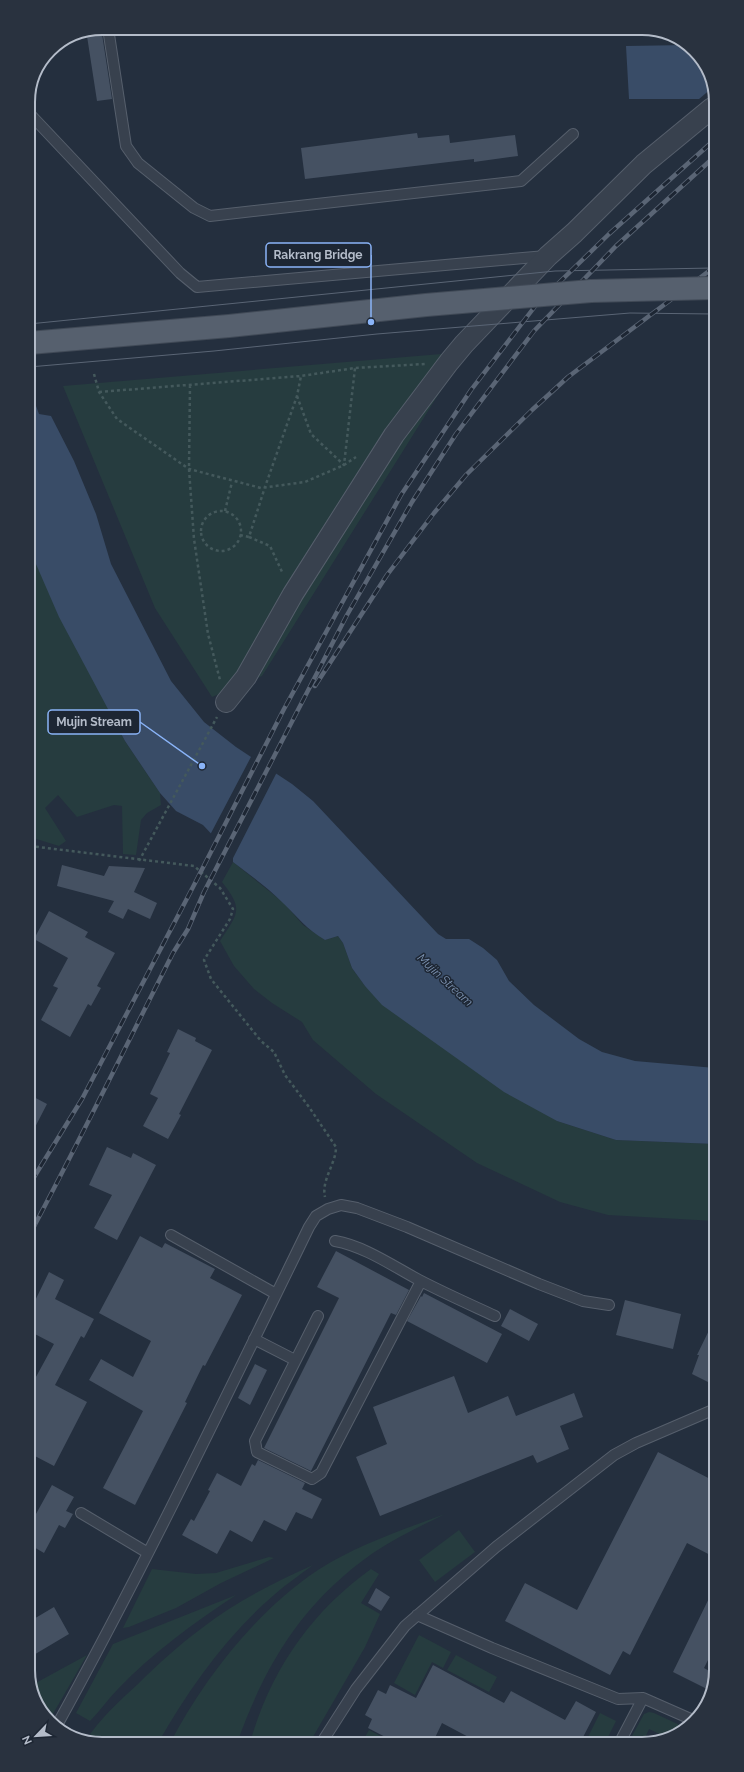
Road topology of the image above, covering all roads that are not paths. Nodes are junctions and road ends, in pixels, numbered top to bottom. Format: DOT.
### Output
graph roads {
  1 [pos="109,35"];
  2 [pos="709,110"];
  3 [pos="35,119"];
  4 [pos="573,134"];
  5 [pos="548,256"];
  6 [pos="709,288"];
  7 [pos="35,342"];
  8 [pos="227,700"];
  9 [pos="171,1235"];
  10 [pos="335,1241"];
  11 [pos="421,1281"];
  12 [pos="276,1294"];
  13 [pos="609,1305"];
  14 [pos="318,1316"];
  15 [pos="494,1316"];
  16 [pos="254,1338"];
  17 [pos="295,1360"];
  18 [pos="709,1412"];
  19 [pos="81,1514"];
  20 [pos="148,1553"];
  21 [pos="417,1615"];
  22 [pos="643,1698"];
  23 [pos="688,1718"];
  24 [pos="59,1721"];
  25 [pos="325,1737"];
  26 [pos="623,1737"];
  1 -- 4 [label="lane"];
  2 -- 5 [label="street"];
  3 -- 5 [label="lane"];
  5 -- 8 [label="street"];
  6 -- 7 [label="main road, bridge"];
  9 -- 12 [label="lane"];
  10 -- 11 [label="lane"];
  11 -- 15 [label="lane"];
  11 -- 17 [label="lane"];
  12 -- 13 [label="lane"];
  12 -- 16 [label="lane"];
  14 -- 17 [label="lane"];
  16 -- 17 [label="lane"];
  16 -- 20 [label="lane"];
  18 -- 21 [label="lane"];
  19 -- 20 [label="lane"];
  20 -- 24 [label="lane"];
  21 -- 22 [label="lane"];
  21 -- 25 [label="lane"];
  22 -- 23 [label="lane"];
  22 -- 26 [label="lane"];
}
